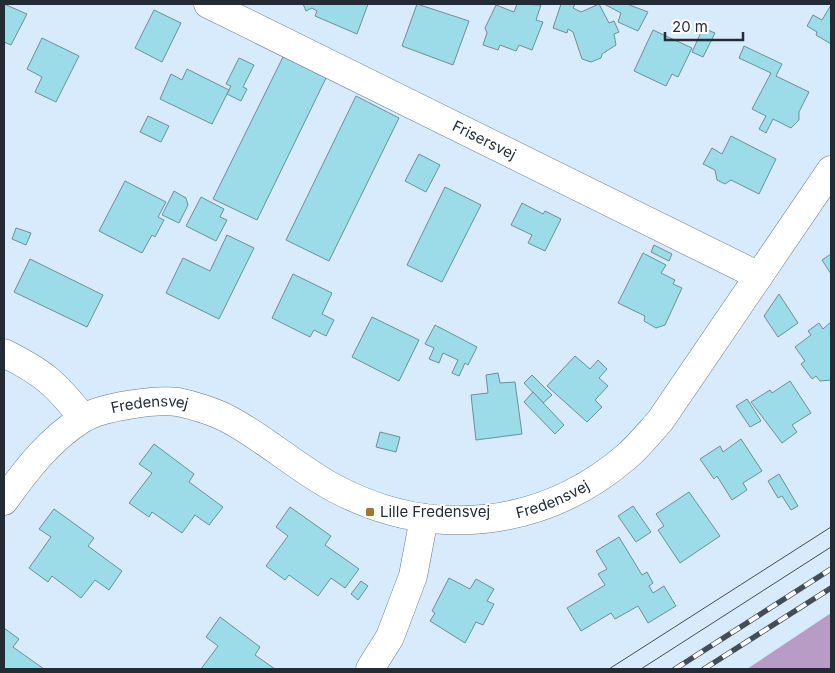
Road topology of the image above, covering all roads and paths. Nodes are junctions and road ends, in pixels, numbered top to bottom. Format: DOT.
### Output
graph roads {
  1 [pos="208,4"];
  2 [pos="236,10"];
  3 [pos="831,170"];
  4 [pos="759,276"];
  5 [pos="4,353"];
  6 [pos="82,418"];
  7 [pos="4,501"];
  8 [pos="424,518"];
  9 [pos="370,669"];
  1 -- 2 [label="street, Frisersvej"];
  2 -- 4 [label="street, Frisersvej"];
  3 -- 4 [label="street, Fredensvej"];
  4 -- 8 [label="street, Fredensvej"];
  5 -- 6 [label="street"];
  6 -- 7 [label="street, Fredensvej"];
  6 -- 8 [label="street, Fredensvej"];
  8 -- 9 [label="street"];
}
